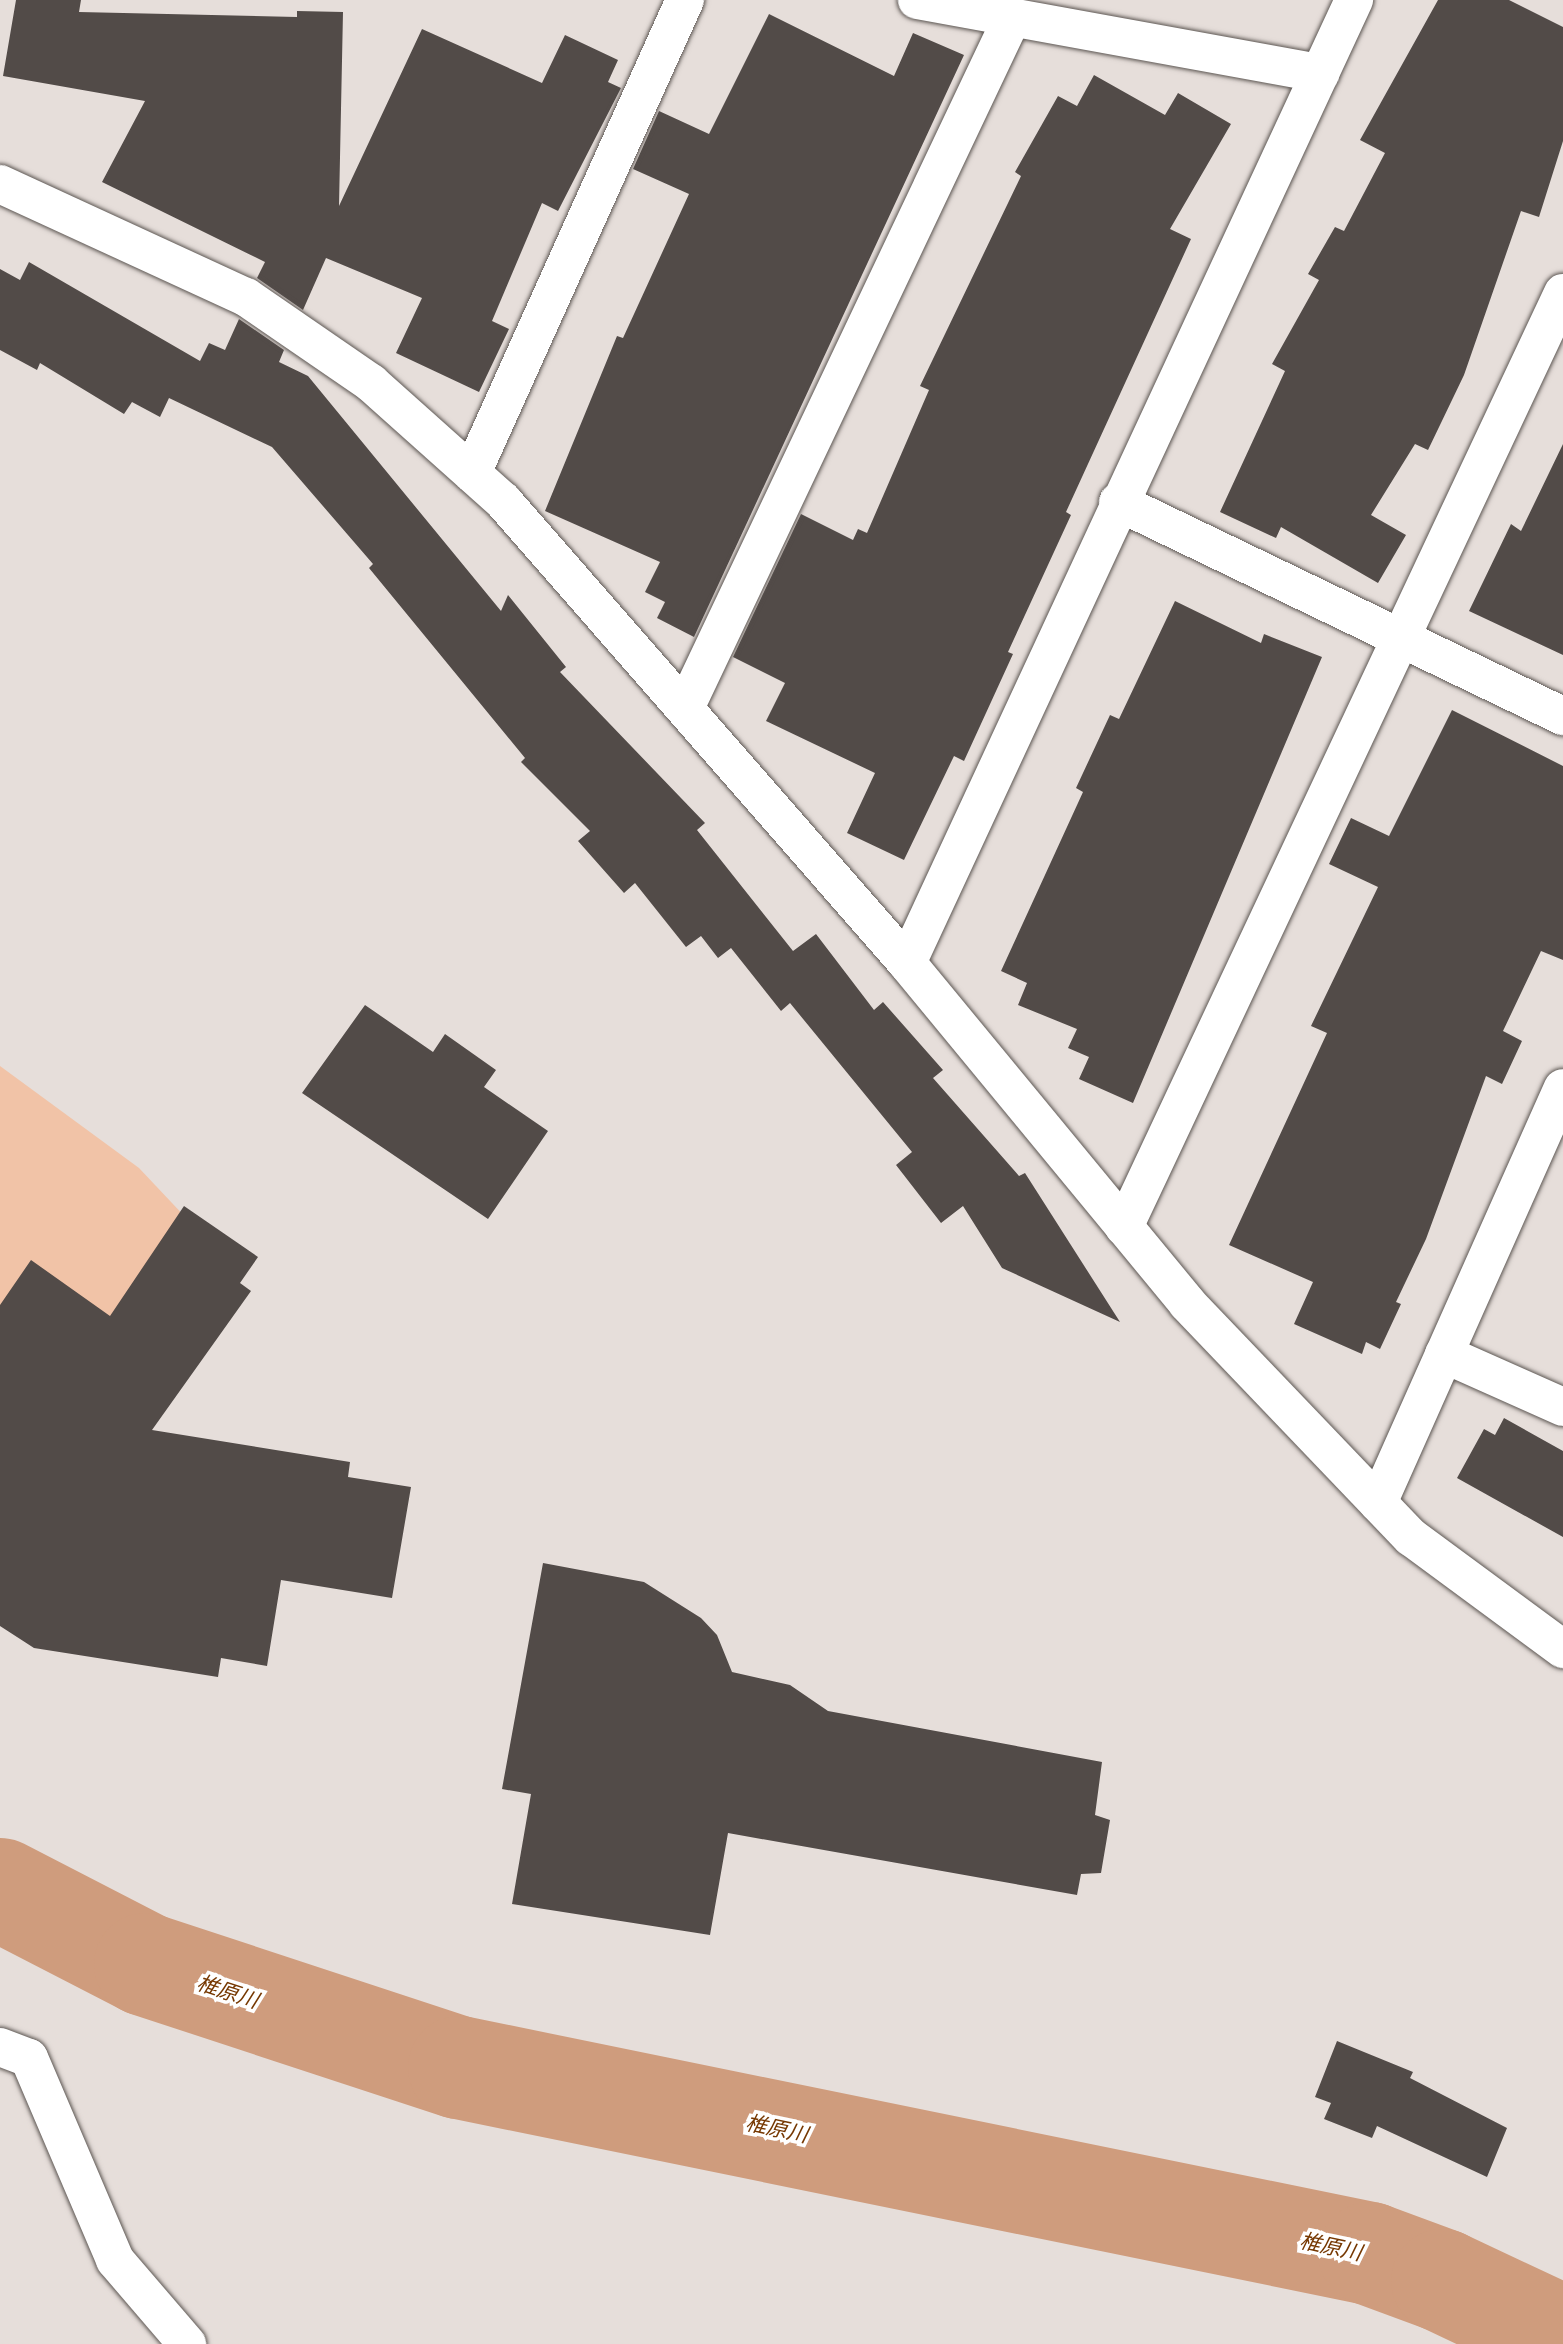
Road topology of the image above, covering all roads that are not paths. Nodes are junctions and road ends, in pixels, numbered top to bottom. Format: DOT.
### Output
graph roads {
  1 [pos="685,0"];
  2 [pos="917,0"];
  3 [pos="1354,0"];
  4 [pos="1012,20"];
  5 [pos="1320,72"];
  6 [pos="0,184"];
  7 [pos="1563,293"];
  8 [pos="472,473"];
  9 [pos="1118,502"];
  10 [pos="1400,638"];
  11 [pos="685,708"];
  12 [pos="1563,716"];
  13 [pos="907,963"];
  14 [pos="1563,1088"];
  15 [pos="1124,1227"];
  16 [pos="1444,1354"];
  17 [pos="1563,1408"];
  18 [pos="1378,1503"];
  19 [pos="1563,1649"];
  20 [pos="0,2047"];
  21 [pos="187,2344"];
  1 -- 8 [label="street"];
  2 -- 4 [label="street"];
  3 -- 5 [label="street"];
  4 -- 5 [label="street"];
  4 -- 11 [label="street"];
  5 -- 9 [label="street"];
  6 -- 8 [label="street"];
  7 -- 10 [label="street"];
  8 -- 11 [label="street"];
  9 -- 10 [label="street"];
  9 -- 13 [label="street"];
  10 -- 12 [label="street"];
  10 -- 15 [label="street"];
  11 -- 13 [label="street"];
  13 -- 15 [label="street"];
  14 -- 16 [label="street"];
  15 -- 18 [label="street"];
  16 -- 17 [label="street"];
  16 -- 18 [label="street"];
  18 -- 19 [label="street"];
  20 -- 21 [label="street"];
}
